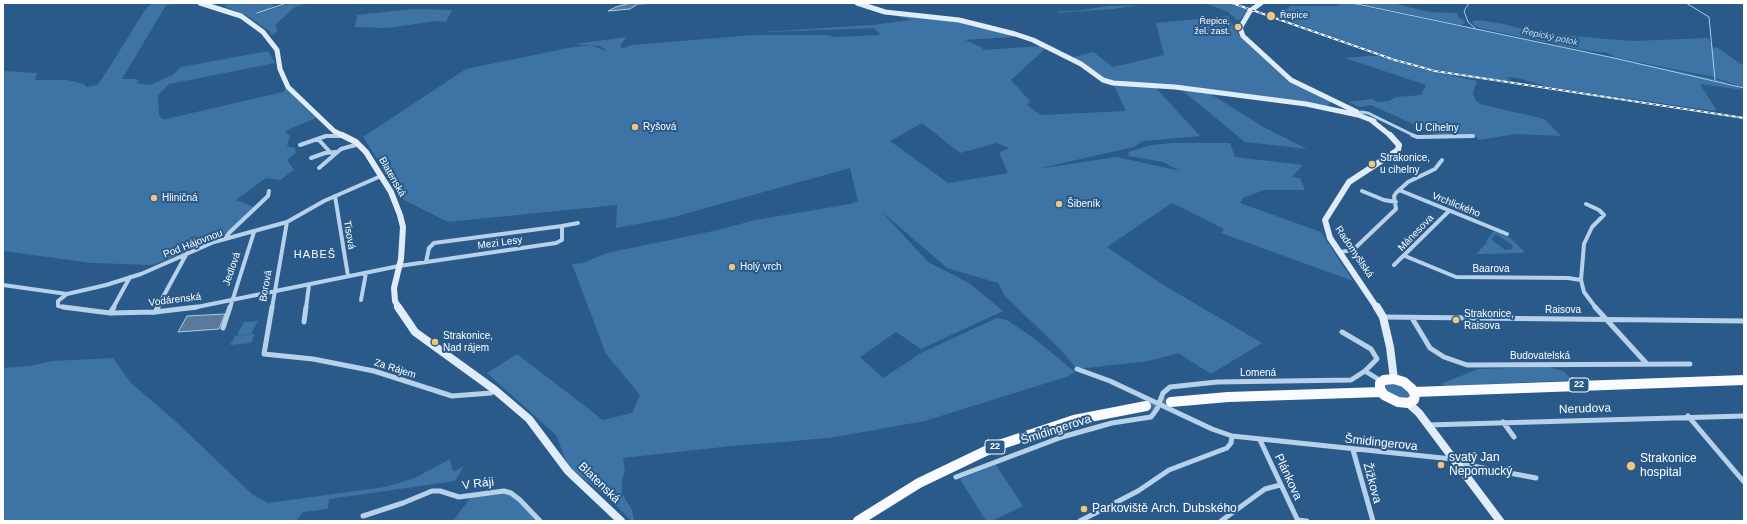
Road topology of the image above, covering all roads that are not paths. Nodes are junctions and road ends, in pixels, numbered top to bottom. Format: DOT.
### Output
graph roads {
  1 [pos="200,3"];
  2 [pos="857,3"];
  3 [pos="1261,3"];
  4 [pos="1359,114"];
  5 [pos="345,136"];
  6 [pos="1473,136"];
  7 [pos="318,139"];
  8 [pos="359,144"];
  9 [pos="300,145"];
  10 [pos="330,152"];
  11 [pos="336,152"];
  12 [pos="311,158"];
  13 [pos="1442,160"];
  14 [pos="319,168"];
  15 [pos="381,176"];
  16 [pos="1400,190"];
  17 [pos="269,191"];
  18 [pos="1362,191"];
  19 [pos="335,196"];
  20 [pos="1396,202"];
  21 [pos="1586,204"];
  22 [pos="1448,211"];
  23 [pos="287,222"];
  24 [pos="578,223"];
  25 [pos="562,226"];
  26 [pos="254,232"];
  27 [pos="1507,234"];
  28 [pos="225,239"];
  29 [pos="1340,252"];
  30 [pos="187,253"];
  31 [pos="1405,256"];
  32 [pos="426,262"];
  33 [pos="1394,265"];
  34 [pos="399,266"];
  35 [pos="366,273"];
  36 [pos="348,276"];
  37 [pos="130,278"];
  38 [pos="1581,280"];
  39 [pos="3,285"];
  40 [pos="309,285"];
  41 [pos="274,292"];
  42 [pos="68,294"];
  43 [pos="361,300"];
  44 [pos="230,301"];
  45 [pos="155,312"];
  46 [pos="110,313"];
  47 [pos="1383,317"];
  48 [pos="1412,318"];
  49 [pos="1605,319"];
  50 [pos="1744,321"];
  51 [pos="304,322"];
  52 [pos="223,328"];
  53 [pos="1342,332"];
  54 [pos="264,354"];
  55 [pos="1647,364"];
  56 [pos="1690,364"];
  57 [pos="1077,369"];
  58 [pos="1365,372"];
  59 [pos="1394,379"];
  60 [pos="1744,380"];
  61 [pos="1381,381"];
  62 [pos="495,390"];
  63 [pos="1381,392"];
  64 [pos="1414,392"];
  65 [pos="1170,402"];
  66 [pos="1408,403"];
  67 [pos="1158,404"];
  68 [pos="1146,406"];
  69 [pos="1688,416"];
  70 [pos="1744,416"];
  71 [pos="1503,422"];
  72 [pos="1427,424"];
  73 [pos="1232,436"];
  74 [pos="1514,437"];
  75 [pos="1260,440"];
  76 [pos="1353,450"];
  77 [pos="1455,462"];
  78 [pos="956,477"];
  79 [pos="1536,478"];
  80 [pos="1744,482"];
  81 [pos="1280,485"];
  82 [pos="363,516"];
  83 [pos="1297,520"];
  84 [pos="540,521"];
  85 [pos="620,521"];
  86 [pos="858,521"];
  87 [pos="1080,521"];
  88 [pos="1222,521"];
  89 [pos="1307,521"];
  90 [pos="1372,521"];
  91 [pos="1500,521"];
  1 -- 5 [label="street, Blatenská"];
  2 -- 4 [label="street"];
  3 -- 4 [label="street"];
  4 -- 6 [label="street, U Cihelny"];
  4 -- 29 [label="street, Radomyšlská"];
  5 -- 7 [label="street"];
  5 -- 8 [label="street, Blatenská"];
  7 -- 9 [label="street"];
  7 -- 10 [label="street"];
  8 -- 11 [label="street"];
  8 -- 15 [label="street, Blatenská"];
  10 -- 11 [label="street"];
  10 -- 12 [label="street"];
  11 -- 14 [label="street"];
  13 -- 16 [label="street"];
  15 -- 19 [label="street, Pod Hájovnou"];
  15 -- 34 [label="street, Blatenská"];
  16 -- 20 [label="street"];
  16 -- 22 [label="street, Vrchlického"];
  17 -- 28 [label="street"];
  18 -- 20 [label="street"];
  19 -- 23 [label="street, Pod Hájovnou"];
  19 -- 36 [label="street, Tisová"];
  20 -- 29 [label="street"];
  21 -- 38 [label="street"];
  22 -- 27 [label="street, Vrchlického"];
  22 -- 31 [label="street, Mánesova"];
  23 -- 26 [label="street, Pod Hájovnou"];
  23 -- 41 [label="street, Borová"];
  24 -- 25 [label="street, Mezi Lesy"];
  25 -- 32 [label="street, Mezi Lesy"];
  25 -- 32 [label="street, Mezi Lesy"];
  26 -- 28 [label="street, Pod Hájovnou"];
  26 -- 44 [label="street, Jedlová"];
  28 -- 30 [label="street, Pod Hájovnou"];
  29 -- 47 [label="street, Radomyšlská"];
  30 -- 37 [label="street, Pod Hájovnou"];
  30 -- 45 [label="street"];
  31 -- 33 [label="street, Mánesova"];
  31 -- 38 [label="street, Baarova"];
  32 -- 34 [label="street, Mezi Lesy"];
  34 -- 35 [label="street, Vodárenská"];
  34 -- 62 [label="street, Blatenská"];
  35 -- 36 [label="street, Vodárenská"];
  35 -- 43 [label="street"];
  36 -- 40 [label="street, Vodárenská"];
  37 -- 42 [label="street, Pod Hájovnou"];
  37 -- 46 [label="street"];
  38 -- 49 [label="street"];
  39 -- 42 [label="street, Pod Hájovnou"];
  40 -- 41 [label="street, Vodárenská"];
  40 -- 51 [label="street"];
  41 -- 44 [label="street, Vodárenská"];
  41 -- 54 [label="street, Borová"];
  42 -- 46 [label="street, Vodárenská"];
  44 -- 45 [label="street, Vodárenská"];
  44 -- 52 [label="street, Jedlová"];
  45 -- 46 [label="street, Vodárenská"];
  47 -- 48 [label="street, Raisova"];
  47 -- 59 [label="street, Radomyšlská"];
  48 -- 49 [label="street, Raisova"];
  48 -- 55 [label="street, Budovatelská"];
  49 -- 50 [label="street, Raisova"];
  49 -- 55 [label="street"];
  53 -- 58 [label="street, Lomená"];
  54 -- 62 [label="street, Za Rájem"];
  55 -- 56 [label="street, Budovatelská"];
  57 -- 67 [label="street, Šmidingerova"];
  58 -- 61 [label="street"];
  58 -- 67 [label="street, Lomená"];
  59 -- 61 [label="main road"];
  59 -- 64 [label="main road"];
  60 -- 64 [label="main road, 22"];
  61 -- 63 [label="main road"];
  62 -- 85 [label="street, Blatenská"];
  63 -- 65 [label="main road"];
  63 -- 66 [label="main road"];
  64 -- 66 [label="main road"];
  66 -- 72 [label="street"];
  67 -- 73 [label="street, Šmidingerova"];
  67 -- 78 [label="street, Šmidingerova"];
  68 -- 86 [label="main road, 22"];
  69 -- 70 [label="street, Nerudova"];
  69 -- 71 [label="street, Nerudova"];
  69 -- 80 [label="street"];
  71 -- 72 [label="street, Nerudova"];
  71 -- 74 [label="street"];
  72 -- 77 [label="street"];
  73 -- 75 [label="street, Šmidingerova"];
  73 -- 87 [label="street"];
  75 -- 76 [label="street, Šmidingerova"];
  75 -- 81 [label="street, Plánkova"];
  76 -- 77 [label="street, Šmidingerova"];
  76 -- 90 [label="street, Žižkova"];
  77 -- 79 [label="street, Šmidingerova"];
  77 -- 91 [label="street"];
  81 -- 83 [label="street, Plánkova"];
  81 -- 88 [label="street"];
  82 -- 84 [label="street, V Ráji"];
  83 -- 89 [label="street"];
}
